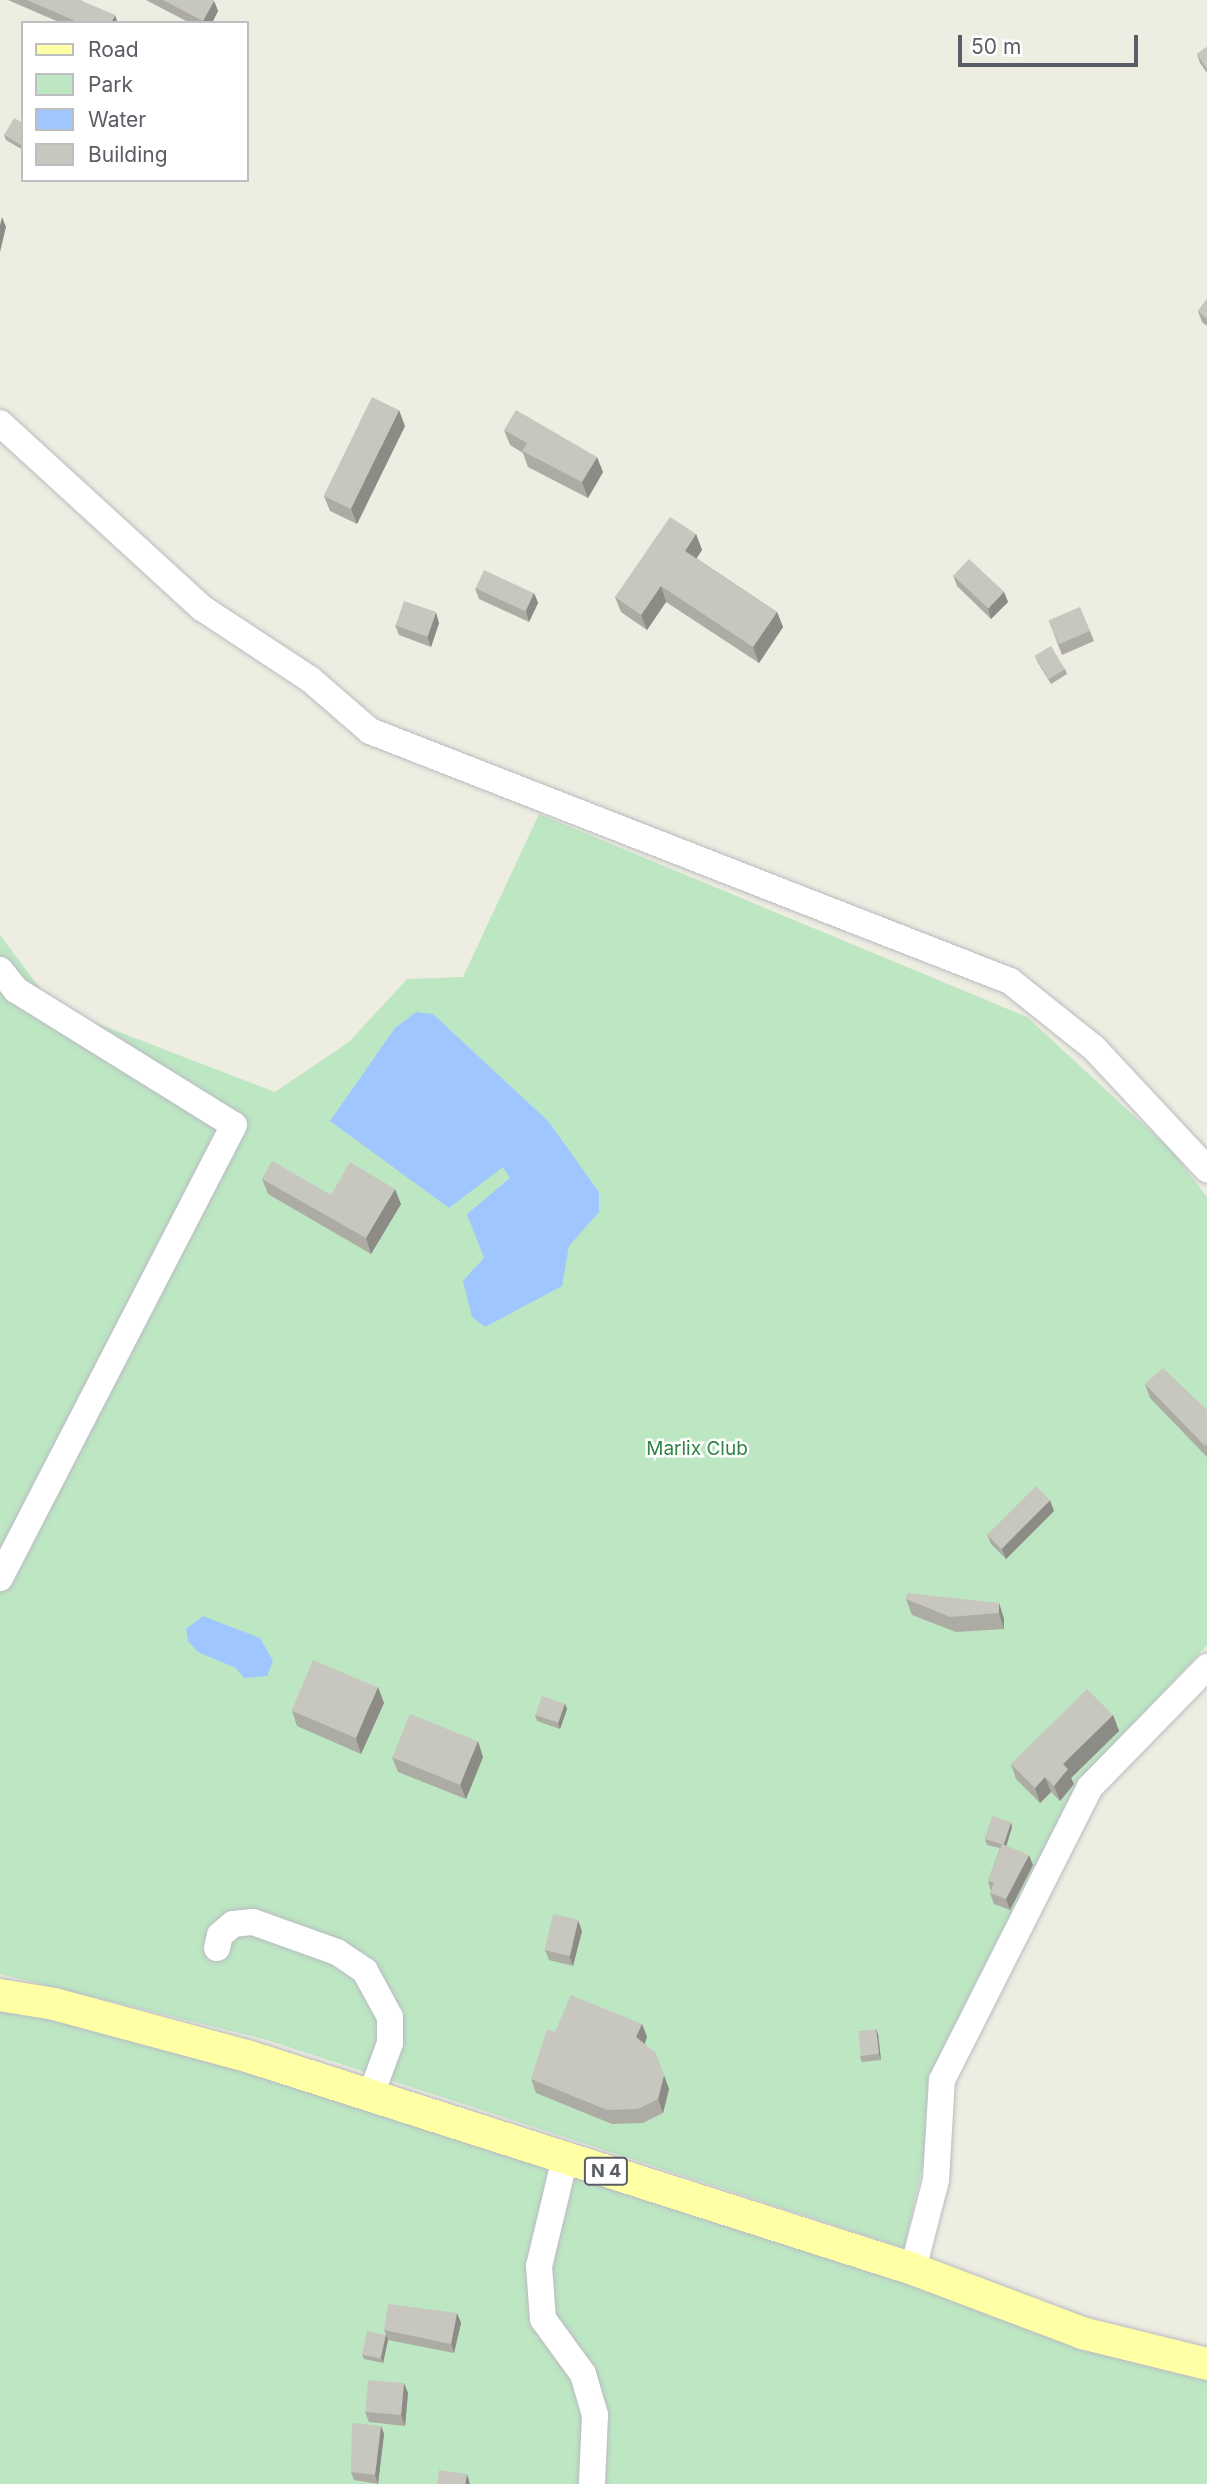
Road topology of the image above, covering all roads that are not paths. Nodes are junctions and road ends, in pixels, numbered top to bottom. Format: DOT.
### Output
graph roads {
  1 [pos="0,424"];
  2 [pos="0,970"];
  3 [pos="1207,1169"];
  4 [pos="0,1578"];
  5 [pos="1207,1667"];
  6 [pos="217,1948"];
  7 [pos="0,1995"];
  8 [pos="371,2095"];
  9 [pos="565,2158"];
  10 [pos="913,2269"];
  11 [pos="1207,2364"];
  12 [pos="592,2484"];
  1 -- 3 [label="street"];
  2 -- 4 [label="street"];
  5 -- 10 [label="street"];
  6 -- 8 [label="street"];
  7 -- 8 [label="main road, N 4"];
  8 -- 9 [label="main road, N 4"];
  9 -- 10 [label="main road, N 4"];
  9 -- 12 [label="street"];
  10 -- 11 [label="main road, N 4"];
}
